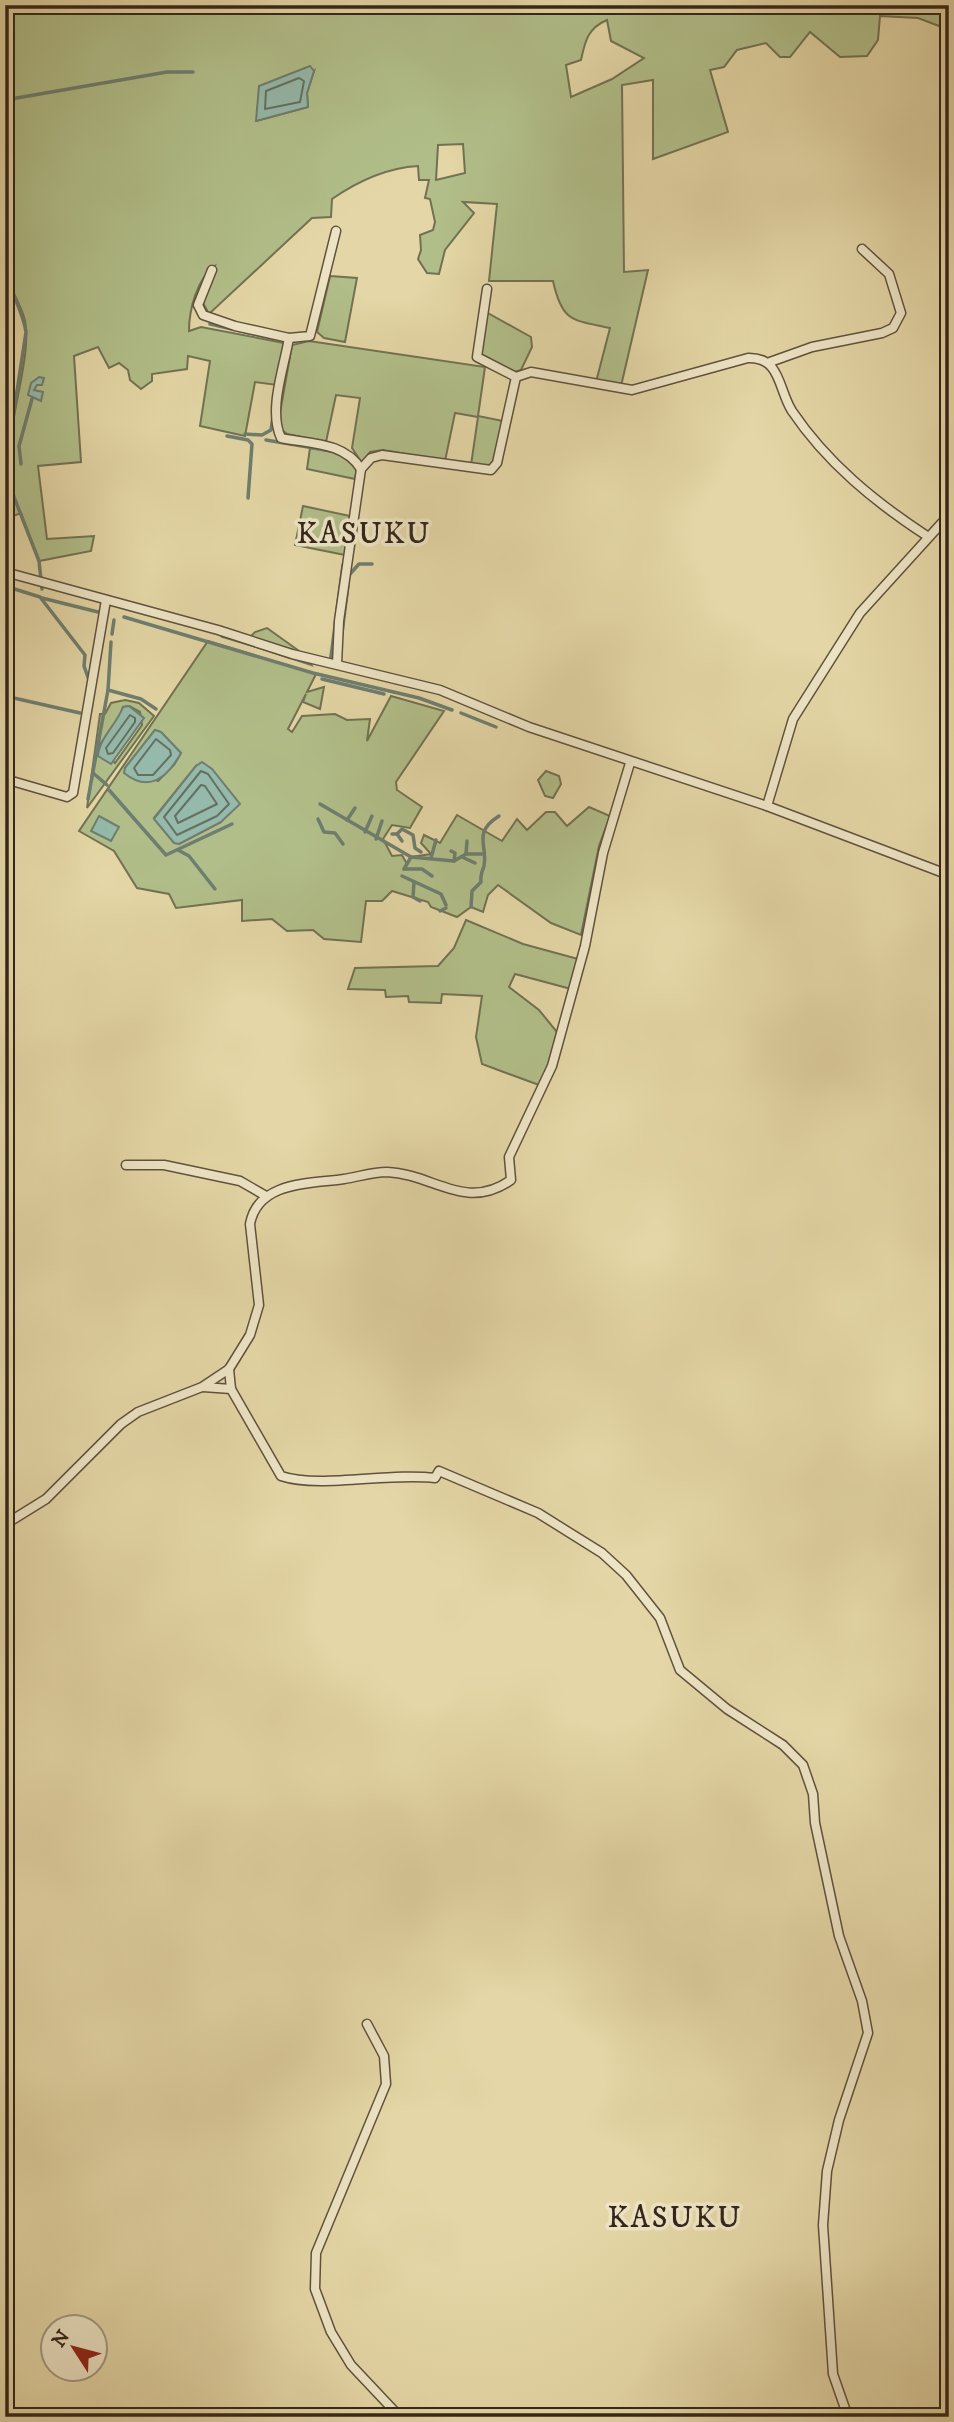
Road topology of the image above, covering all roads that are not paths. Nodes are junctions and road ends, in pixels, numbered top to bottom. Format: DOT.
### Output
graph roads {
  1 [pos="336,231"];
  2 [pos="862,250"];
  3 [pos="212,271"];
  4 [pos="487,289"];
  5 [pos="289,338"];
  6 [pos="770,362"];
  7 [pos="516,377"];
  8 [pos="361,469"];
  9 [pos="949,514"];
  10 [pos="927,536"];
  11 [pos="5,572"];
  12 [pos="106,600"];
  13 [pos="337,664"];
  14 [pos="630,763"];
  15 [pos="5,779"];
  16 [pos="767,806"];
  17 [pos="949,875"];
  18 [pos="126,1165"];
  19 [pos="266,1196"];
  20 [pos="229,1369"];
  21 [pos="202,1387"];
  22 [pos="231,1389"];
  23 [pos="5,1519"];
  24 [pos="367,2024"];
  25 [pos="400,2417"];
  26 [pos="848,2417"];
  1 -- 5 [label="street"];
  2 -- 6 [label="street"];
  3 -- 5 [label="street"];
  4 -- 7 [label="street"];
  5 -- 8 [label="street"];
  6 -- 7 [label="street"];
  6 -- 10 [label="street"];
  7 -- 8 [label="street"];
  8 -- 13 [label="street"];
  9 -- 10 [label="street"];
  10 -- 16 [label="street"];
  11 -- 12 [label="street"];
  12 -- 13 [label="street"];
  12 -- 15 [label="street"];
  13 -- 14 [label="street"];
  14 -- 16 [label="street"];
  14 -- 19 [label="street"];
  16 -- 17 [label="street"];
  18 -- 19 [label="street"];
  19 -- 20 [label="street"];
  20 -- 21 [label="street"];
  20 -- 22 [label="street"];
  21 -- 22 [label="street"];
  21 -- 23 [label="street"];
  22 -- 26 [label="street"];
  24 -- 25 [label="street"];
}
